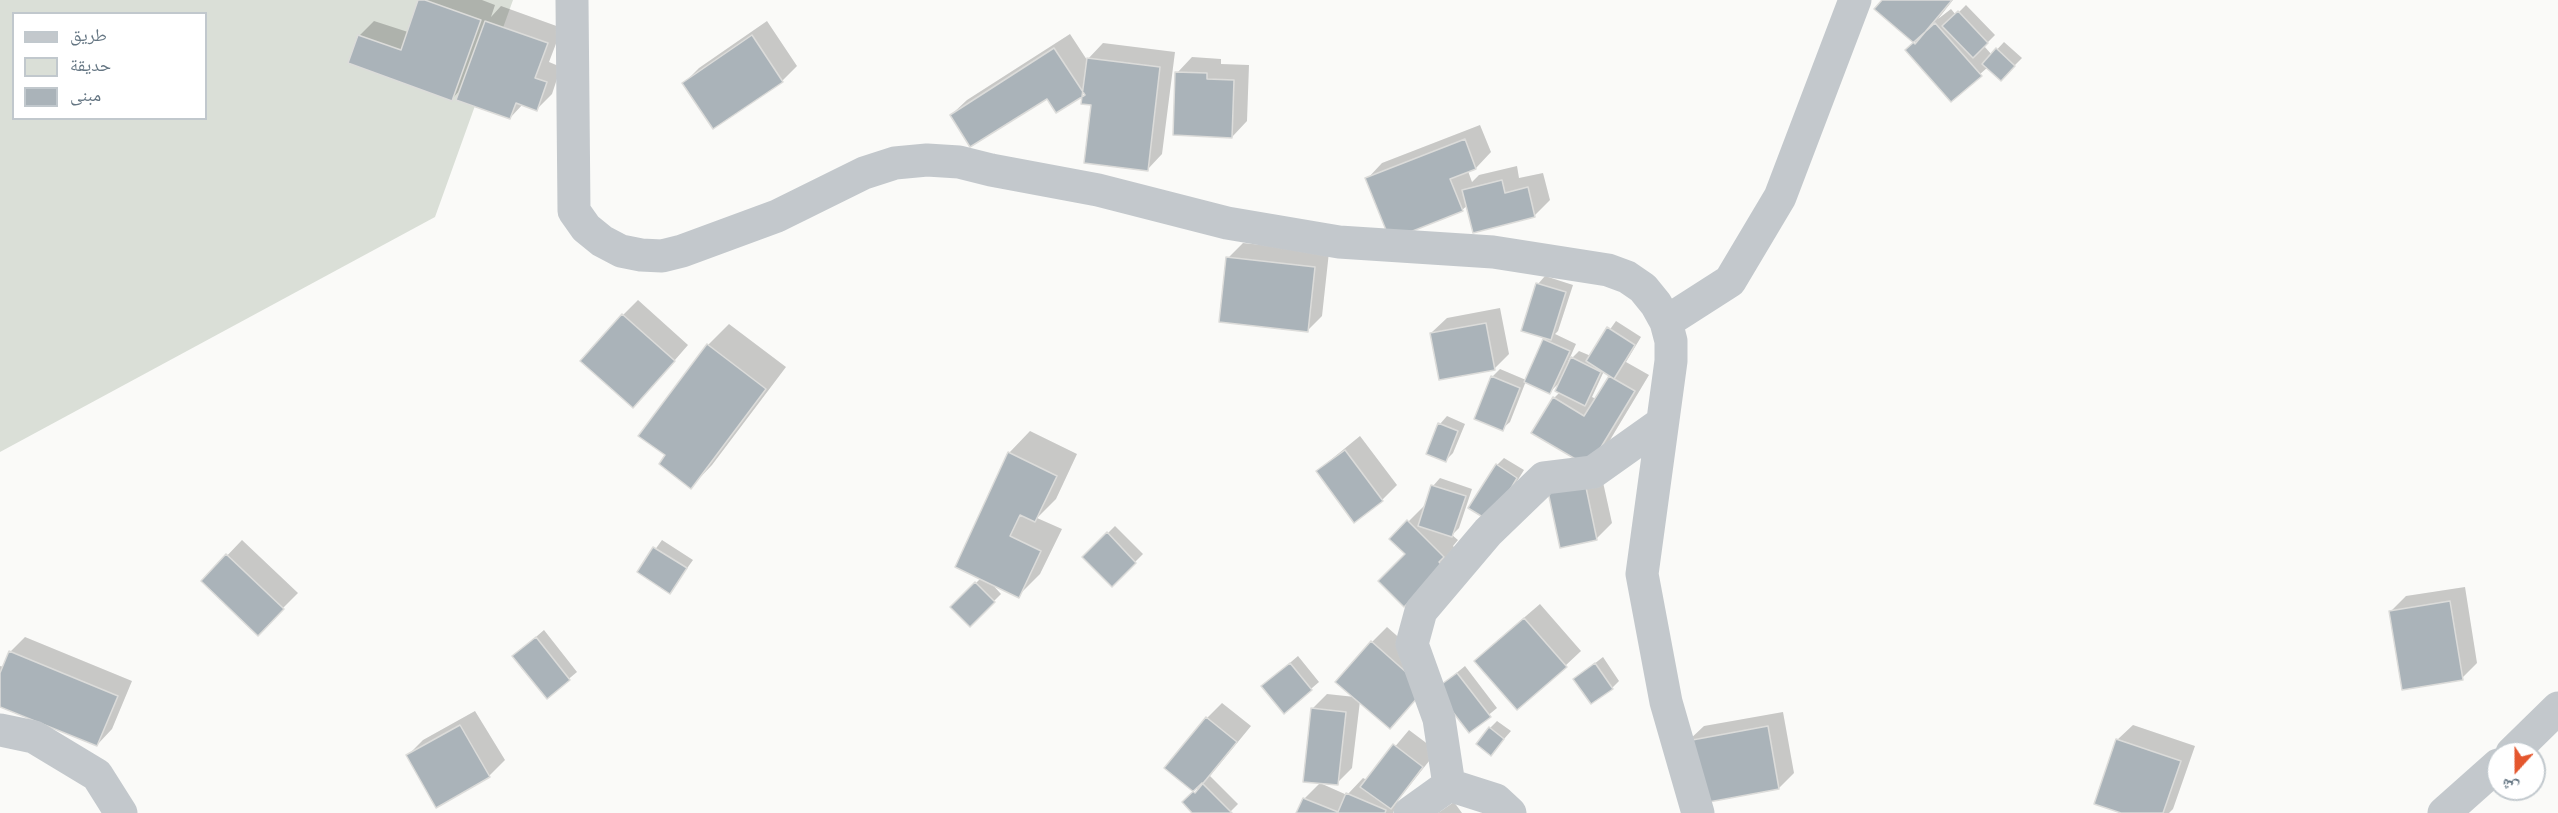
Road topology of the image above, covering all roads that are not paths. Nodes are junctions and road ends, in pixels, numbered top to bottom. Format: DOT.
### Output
graph roads {
  1 [pos="572,0"];
  2 [pos="1855,0"];
  3 [pos="1666,322"];
  4 [pos="1662,423"];
  5 [pos="2558,708"];
  6 [pos="0,730"];
  7 [pos="2524,741"];
  8 [pos="2486,776"];
  9 [pos="1449,784"];
  10 [pos="121,813"];
  11 [pos="1410,813"];
  12 [pos="1510,813"];
  13 [pos="1698,813"];
  14 [pos="2444,813"];
  1 -- 3 [label="street"];
  2 -- 3 [label="street"];
  3 -- 4 [label="street"];
  4 -- 9 [label="street"];
  4 -- 13 [label="street"];
  5 -- 7 [label="street"];
  6 -- 10 [label="street"];
  8 -- 14 [label="street"];
  9 -- 11 [label="street"];
  9 -- 12 [label="street"];
}
